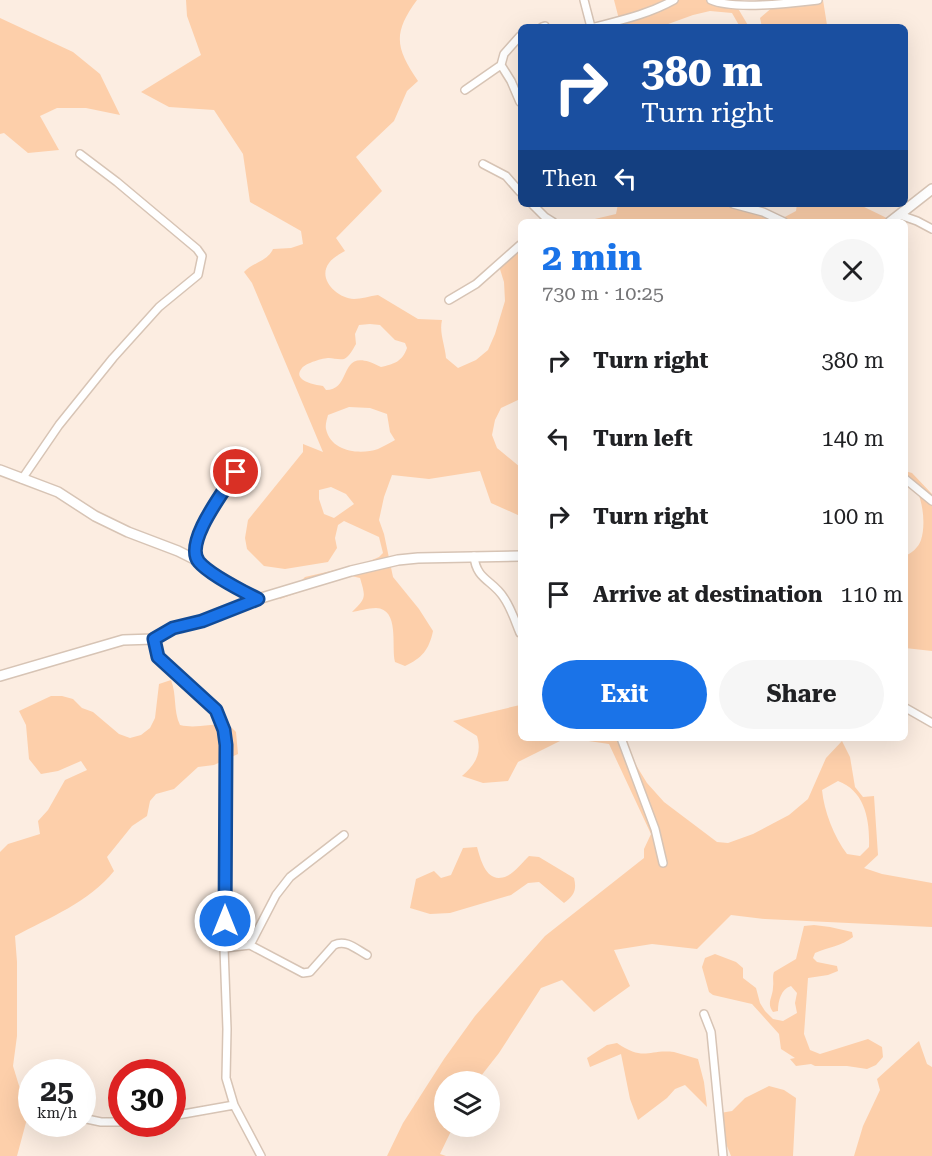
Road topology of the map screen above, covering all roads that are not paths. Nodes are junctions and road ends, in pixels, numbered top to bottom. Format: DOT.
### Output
graph roads {
  1 [pos="584,0"];
  2 [pos="674,0"];
  3 [pos="711,0"];
  4 [pos="818,0"];
  5 [pos="592,24"];
  6 [pos="606,24"];
  7 [pos="518,38"];
  8 [pos="501,65"];
  9 [pos="465,90"];
  10 [pos="518,97"];
  11 [pos="80,154"];
  12 [pos="483,164"];
  13 [pos="932,189"];
  14 [pos="518,190"];
  15 [pos="744,207"];
  16 [pos="900,215"];
  17 [pos="778,219"];
  18 [pos="894,219"];
  19 [pos="932,229"];
  20 [pos="518,247"];
  21 [pos="449,300"];
  22 [pos="2,471"];
  23 [pos="236,472"];
  24 [pos="22,479"];
  25 [pos="908,481"];
  26 [pos="932,501"];
  27 [pos="474,556"];
  28 [pos="518,556"];
  29 [pos="198,561"];
  30 [pos="258,599"];
  31 [pos="518,629"];
  32 [pos="154,639"];
  33 [pos="0,676"];
  34 [pos="908,709"];
  35 [pos="932,723"];
  36 [pos="622,741"];
  37 [pos="344,836"];
  38 [pos="663,863"];
  39 [pos="250,945"];
  40 [pos="224,948"];
  41 [pos="367,955"];
  42 [pos="704,1014"];
  43 [pos="234,1105"];
  44 [pos="186,1114"];
  45 [pos="261,1156"];
  46 [pos="723,1156"];
  1 -- 5 [label="street"];
  2 -- 6 [label="street"];
  3 -- 4 [label="street"];
  7 -- 8 [label="street"];
  8 -- 9 [label="street"];
  8 -- 10 [label="street"];
  11 -- 24 [label="street"];
  12 -- 14 [label="street"];
  13 -- 16 [label="main road"];
  15 -- 17 [label="street"];
  16 -- 18 [label="main road"];
  16 -- 19 [label="street"];
  20 -- 21 [label="street"];
  22 -- 24 [label="main road"];
  23 -- 29 [label="street"];
  24 -- 29 [label="main road"];
  25 -- 26 [label="street"];
  27 -- 28 [label="main road"];
  27 -- 30 [label="main road"];
  27 -- 31 [label="street"];
  29 -- 30 [label="main road"];
  30 -- 32 [label="main road"];
  32 -- 33 [label="main road"];
  32 -- 40 [label="street"];
  34 -- 35 [label="street"];
  36 -- 38 [label="street"];
  37 -- 39 [label="street"];
  39 -- 40 [label="street"];
  39 -- 41 [label="street"];
  40 -- 43 [label="street"];
  42 -- 46 [label="street"];
  43 -- 44 [label="street"];
  43 -- 45 [label="street"];
}
